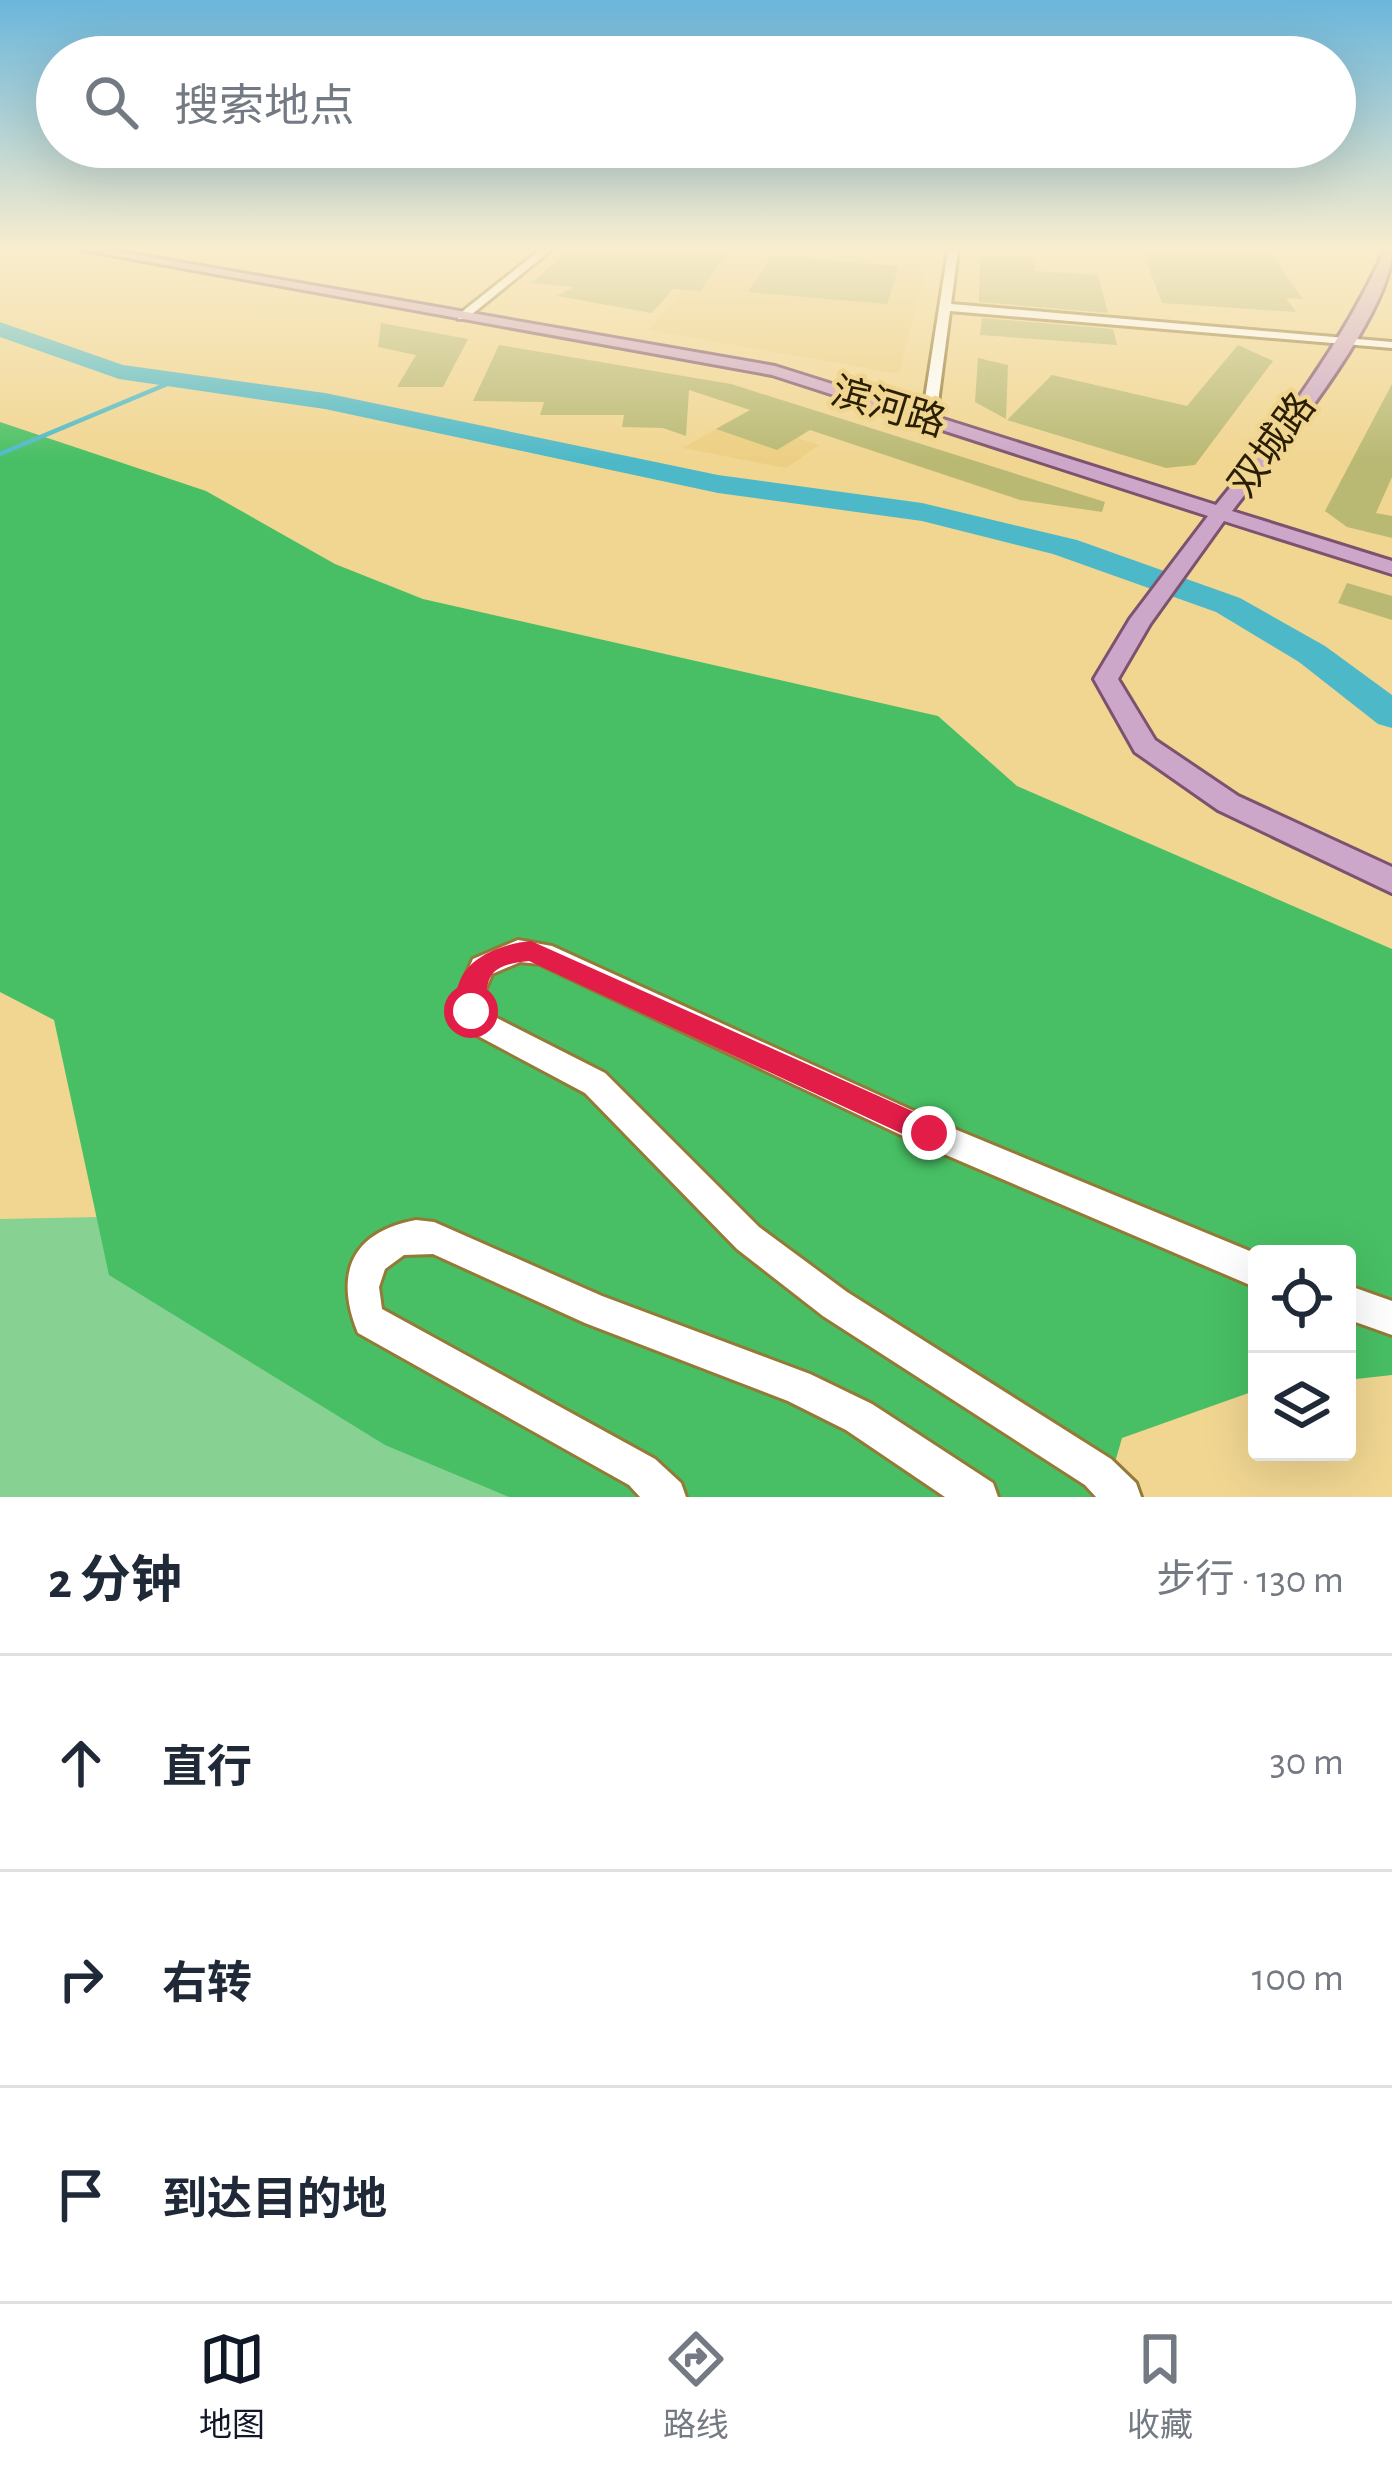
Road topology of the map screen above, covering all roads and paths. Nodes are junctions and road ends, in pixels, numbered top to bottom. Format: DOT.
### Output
graph roads {
  1 [pos="479,320"];
  2 [pos="943,320"];
  3 [pos="1108,320"];
  4 [pos="1360,320"];
  5 [pos="1351,339"];
  6 [pos="1392,345"];
  7 [pos="929,418"];
  8 [pos="1220,513"];
  9 [pos="1392,568"];
  10 [pos="1392,881"];
  11 [pos="1248,1267"];
  12 [pos="1356,1305"];
  13 [pos="1392,1318"];
  14 [pos="667,1497"];
  15 [pos="979,1497"];
  16 [pos="1122,1497"];
  1 -- 7 [label="main road, 滨河路"];
  2 -- 7 [label="street"];
  3 -- 5 [label="street"];
  4 -- 5 [label="main road, 双城路"];
  5 -- 6 [label="street"];
  5 -- 8 [label="main road, 双城路"];
  7 -- 8 [label="main road, 滨河路"];
  8 -- 9 [label="main road, 滨河路"];
  8 -- 10 [label="main road, 双城路"];
  11 -- 16 [label="street"];
  12 -- 13 [label="street"];
  14 -- 15 [label="street"];
}
